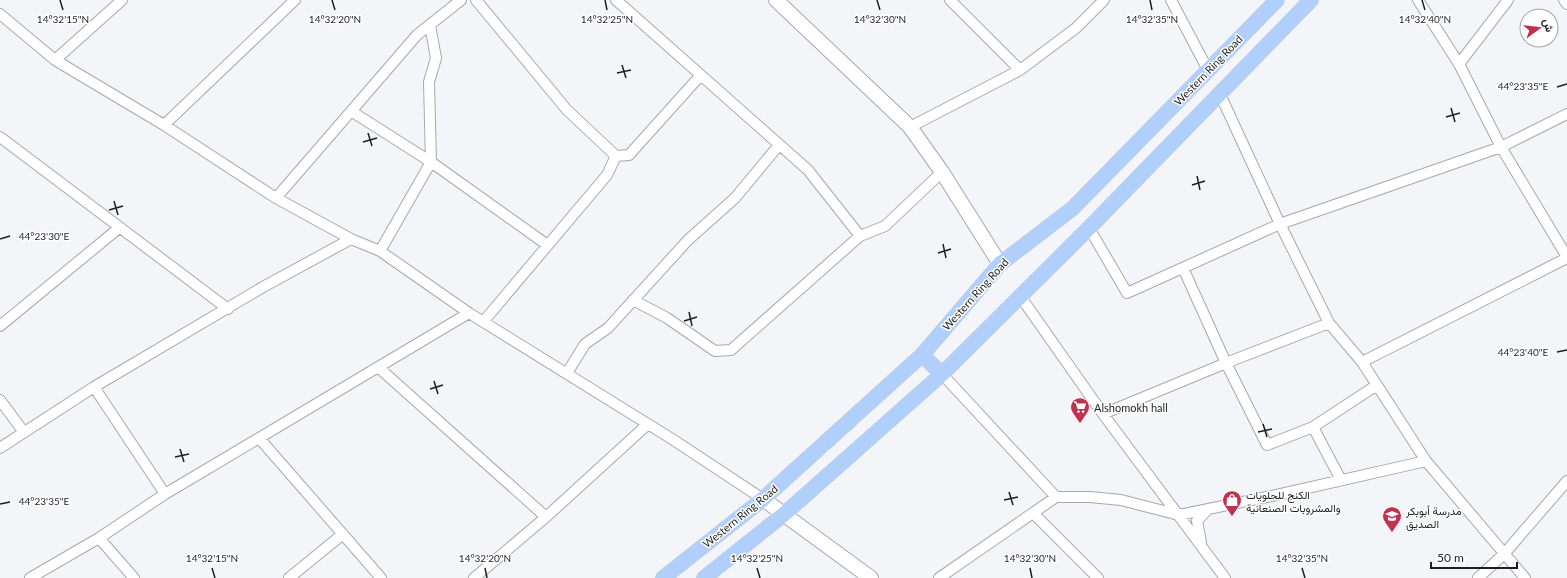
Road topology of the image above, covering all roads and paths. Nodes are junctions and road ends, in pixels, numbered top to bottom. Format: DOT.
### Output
graph roads {
  1 [pos="122,0"];
  2 [pos="295,0"];
  3 [pos="461,0"];
  4 [pos="476,0"];
  5 [pos="616,0"];
  6 [pos="1104,0"];
  7 [pos="1171,0"];
  8 [pos="1277,0"];
  9 [pos="1311,0"];
  10 [pos="1418,0"];
  11 [pos="1508,0"];
  12 [pos="1564,0"];
  13 [pos="780,1"];
  14 [pos="953,1"];
  15 [pos="1567,4"];
  16 [pos="0,14"];
  17 [pos="430,25"];
  18 [pos="55,60"];
  19 [pos="1459,64"];
  20 [pos="1020,70"];
  21 [pos="1208,70"];
  22 [pos="700,76"];
  23 [pos="1219,92"];
  24 [pos="351,111"];
  25 [pos="1567,114"];
  26 [pos="164,125"];
  27 [pos="910,127"];
  28 [pos="0,137"];
  29 [pos="779,145"];
  30 [pos="1501,147"];
  31 [pos="616,156"];
  32 [pos="431,162"];
  33 [pos="942,172"];
  34 [pos="276,198"];
  35 [pos="1280,224"];
  36 [pos="118,228"];
  37 [pos="1089,228"];
  38 [pos="860,236"];
  39 [pos="351,239"];
  40 [pos="546,244"];
  41 [pos="380,251"];
  42 [pos="1567,257"];
  43 [pos="1000,264"];
  44 [pos="1183,268"];
  45 [pos="1020,296"];
  46 [pos="633,300"];
  47 [pos="228,309"];
  48 [pos="469,313"];
  49 [pos="484,322"];
  50 [pos="1330,323"];
  51 [pos="0,326"];
  52 [pos="922,355"];
  53 [pos="1362,362"];
  54 [pos="1226,363"];
  55 [pos="378,367"];
  56 [pos="567,373"];
  57 [pos="942,374"];
  58 [pos="1377,385"];
  59 [pos="94,387"];
  60 [pos="0,400"];
  61 [pos="1103,414"];
  62 [pos="648,424"];
  63 [pos="1313,427"];
  64 [pos="23,432"];
  65 [pos="259,438"];
  66 [pos="0,448"];
  67 [pos="1426,461"];
  68 [pos="1341,480"];
  69 [pos="1567,482"];
  70 [pos="165,494"];
  71 [pos="1056,497"];
  72 [pos="763,499"];
  73 [pos="1208,509"];
  74 [pos="1034,514"];
  75 [pos="784,515"];
  76 [pos="1179,515"];
  77 [pos="546,517"];
  78 [pos="343,534"];
  79 [pos="99,538"];
  80 [pos="1201,546"];
  81 [pos="1504,554"];
  82 [pos="1222,577"];
  83 [pos="30,578"];
  84 [pos="134,578"];
  85 [pos="290,578"];
  86 [pos="381,578"];
  87 [pos="474,578"];
  88 [pos="663,578"];
  89 [pos="704,578"];
  90 [pos="871,578"];
  91 [pos="939,578"];
  92 [pos="1098,578"];
  93 [pos="1478,578"];
  94 [pos="1525,578"];
  1 -- 18 [label="street"];
  2 -- 26 [label="street"];
  3 -- 17 [label="street"];
  4 -- 31 [label="street"];
  5 -- 22 [label="street"];
  6 -- 20 [label="street"];
  7 -- 21 [label="street"];
  8 -- 21 [label="main road, Western Ring Road"];
  9 -- 23 [label="main road"];
  10 -- 19 [label="street"];
  11 -- 19 [label="street"];
  12 -- 15 [label="street"];
  13 -- 27 [label="street"];
  14 -- 20 [label="street"];
  16 -- 18 [label="street"];
  17 -- 24 [label="street"];
  17 -- 32 [label="street"];
  18 -- 26 [label="street"];
  19 -- 30 [label="street"];
  20 -- 27 [label="street"];
  21 -- 23 [label="main road"];
  21 -- 43 [label="main road, Western Ring Road"];
  22 -- 29 [label="street"];
  22 -- 31 [label="street"];
  23 -- 35 [label="street"];
  23 -- 37 [label="main road"];
  24 -- 32 [label="street"];
  24 -- 34 [label="street"];
  25 -- 30 [label="street"];
  26 -- 34 [label="street"];
  27 -- 33 [label="street"];
  28 -- 36 [label="street"];
  29 -- 38 [label="street"];
  29 -- 46 [label="street"];
  30 -- 35 [label="street"];
  30 -- 42 [label="street"];
  31 -- 40 [label="street"];
  32 -- 40 [label="street"];
  32 -- 41 [label="street"];
  33 -- 38 [label="street"];
  33 -- 43 [label="street"];
  34 -- 39 [label="street"];
  35 -- 44 [label="street"];
  35 -- 50 [label="street"];
  36 -- 47 [label="street"];
  36 -- 51 [label="street"];
  37 -- 44 [label="street"];
  37 -- 45 [label="main road"];
  38 -- 46 [label="street"];
  39 -- 41 [label="street"];
  39 -- 47 [label="street"];
  40 -- 49 [label="street"];
  41 -- 48 [label="street"];
  42 -- 53 [label="street"];
  43 -- 52 [label="main road, Western Ring Road"];
  44 -- 54 [label="street"];
  45 -- 57 [label="main road"];
  45 -- 61 [label="street"];
  46 -- 56 [label="street"];
  47 -- 59 [label="street"];
  48 -- 49 [label="street"];
  48 -- 55 [label="street"];
  49 -- 56 [label="street"];
  50 -- 53 [label="street"];
  50 -- 54 [label="street"];
  52 -- 57 [label="main road"];
  52 -- 72 [label="main road, Western Ring Road"];
  53 -- 58 [label="street"];
  54 -- 61 [label="street"];
  54 -- 63 [label="street"];
  55 -- 65 [label="street"];
  55 -- 77 [label="street"];
  56 -- 62 [label="street"];
  57 -- 71 [label="street"];
  57 -- 75 [label="main road"];
  58 -- 63 [label="street"];
  58 -- 67 [label="street"];
  59 -- 64 [label="street"];
  59 -- 70 [label="street"];
  60 -- 64 [label="street"];
  61 -- 76 [label="street"];
  62 -- 72 [label="street"];
  62 -- 77 [label="street"];
  63 -- 68 [label="street"];
  64 -- 66 [label="street"];
  65 -- 70 [label="street"];
  65 -- 78 [label="street"];
  67 -- 68 [label="street"];
  67 -- 81 [label="street"];
  68 -- 73 [label="street"];
  69 -- 81 [label="street"];
  70 -- 79 [label="street"];
  71 -- 74 [label="street"];
  71 -- 76 [label="street"];
  72 -- 75 [label="street"];
  72 -- 88 [label="main road, Western Ring Road"];
  73 -- 76 [label="street"];
  73 -- 80 [label="street"];
  74 -- 91 [label="street"];
  74 -- 92 [label="street"];
  75 -- 89 [label="main road"];
  75 -- 90 [label="street"];
  76 -- 80 [label="street"];
  77 -- 87 [label="street"];
  78 -- 85 [label="street"];
  78 -- 86 [label="street"];
  79 -- 83 [label="street"];
  79 -- 84 [label="street"];
  80 -- 82 [label="street"];
  81 -- 93 [label="street"];
  81 -- 94 [label="street"];
}
